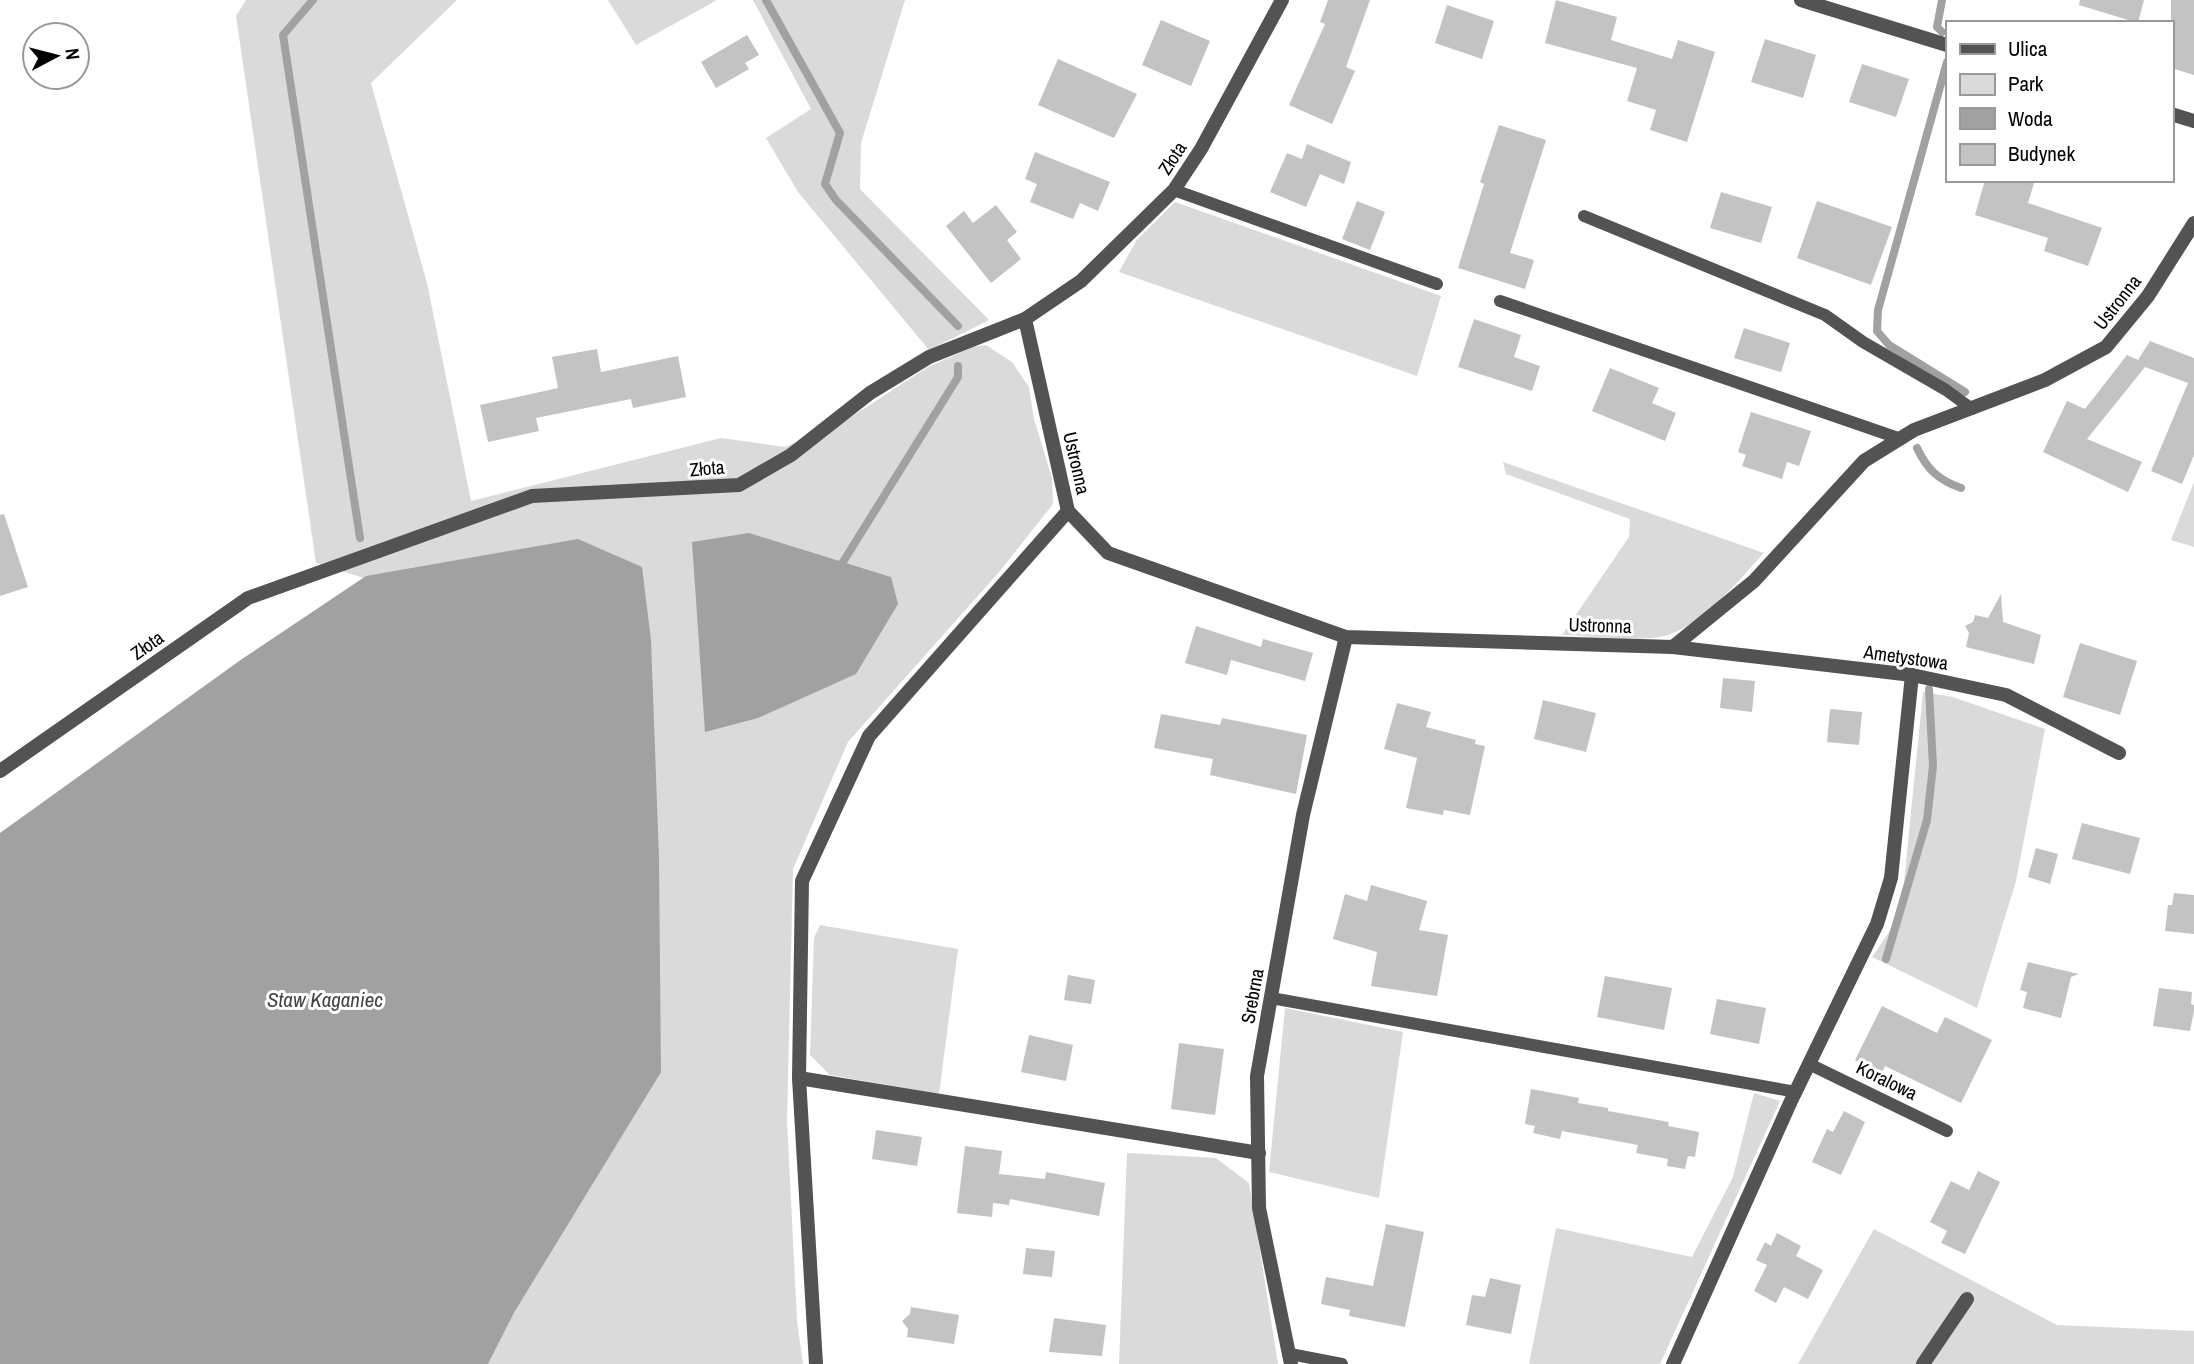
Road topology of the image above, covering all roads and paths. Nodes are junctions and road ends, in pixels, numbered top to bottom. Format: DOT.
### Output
graph roads {
  1 [pos="1282,0"];
  2 [pos="1801,0"];
  3 [pos="1946,45"];
  4 [pos="2173,115"];
  5 [pos="2194,121"];
  6 [pos="1174,190"];
  7 [pos="1584,216"];
  8 [pos="2194,223"];
  9 [pos="1437,284"];
  10 [pos="1500,301"];
  11 [pos="1025,319"];
  12 [pos="1972,409"];
  13 [pos="1901,439"];
  14 [pos="1068,511"];
  15 [pos="1346,637"];
  16 [pos="1673,647"];
  17 [pos="1912,675"];
  18 [pos="2119,753"];
  19 [pos="0,771"];
  20 [pos="1271,998"];
  21 [pos="1810,1064"];
  22 [pos="799,1078"];
  23 [pos="1796,1092"];
  24 [pos="1947,1131"];
  25 [pos="1259,1153"];
  26 [pos="1967,1299"];
  27 [pos="1291,1359"];
  28 [pos="817,1364"];
  29 [pos="1342,1364"];
  30 [pos="1673,1364"];
  31 [pos="1923,1364"];
  1 -- 6 [label="street, Złota"];
  2 -- 3 [label="street"];
  4 -- 5 [label="street"];
  6 -- 9 [label="lane"];
  6 -- 11 [label="street, Złota"];
  7 -- 12 [label="lane"];
  8 -- 12 [label="street, Ustronna"];
  10 -- 13 [label="lane"];
  11 -- 14 [label="street, Ustronna"];
  11 -- 19 [label="street, Złota"];
  12 -- 13 [label="street, Ustronna"];
  13 -- 16 [label="street, Ustronna"];
  14 -- 15 [label="street, Ustronna"];
  14 -- 22 [label="street"];
  15 -- 16 [label="street, Ustronna"];
  15 -- 20 [label="street, Srebrna"];
  16 -- 17 [label="street, Ametystowa"];
  17 -- 18 [label="street, Ametystowa"];
  17 -- 21 [label="street"];
  20 -- 23 [label="lane"];
  20 -- 25 [label="street, Srebrna"];
  21 -- 23 [label="street"];
  21 -- 24 [label="lane, Koralowa"];
  22 -- 25 [label="street"];
  22 -- 28 [label="street"];
  23 -- 30 [label="street"];
  25 -- 27 [label="street, Srebrna"];
  26 -- 31 [label="street"];
  27 -- 29 [label="lane"];
}
